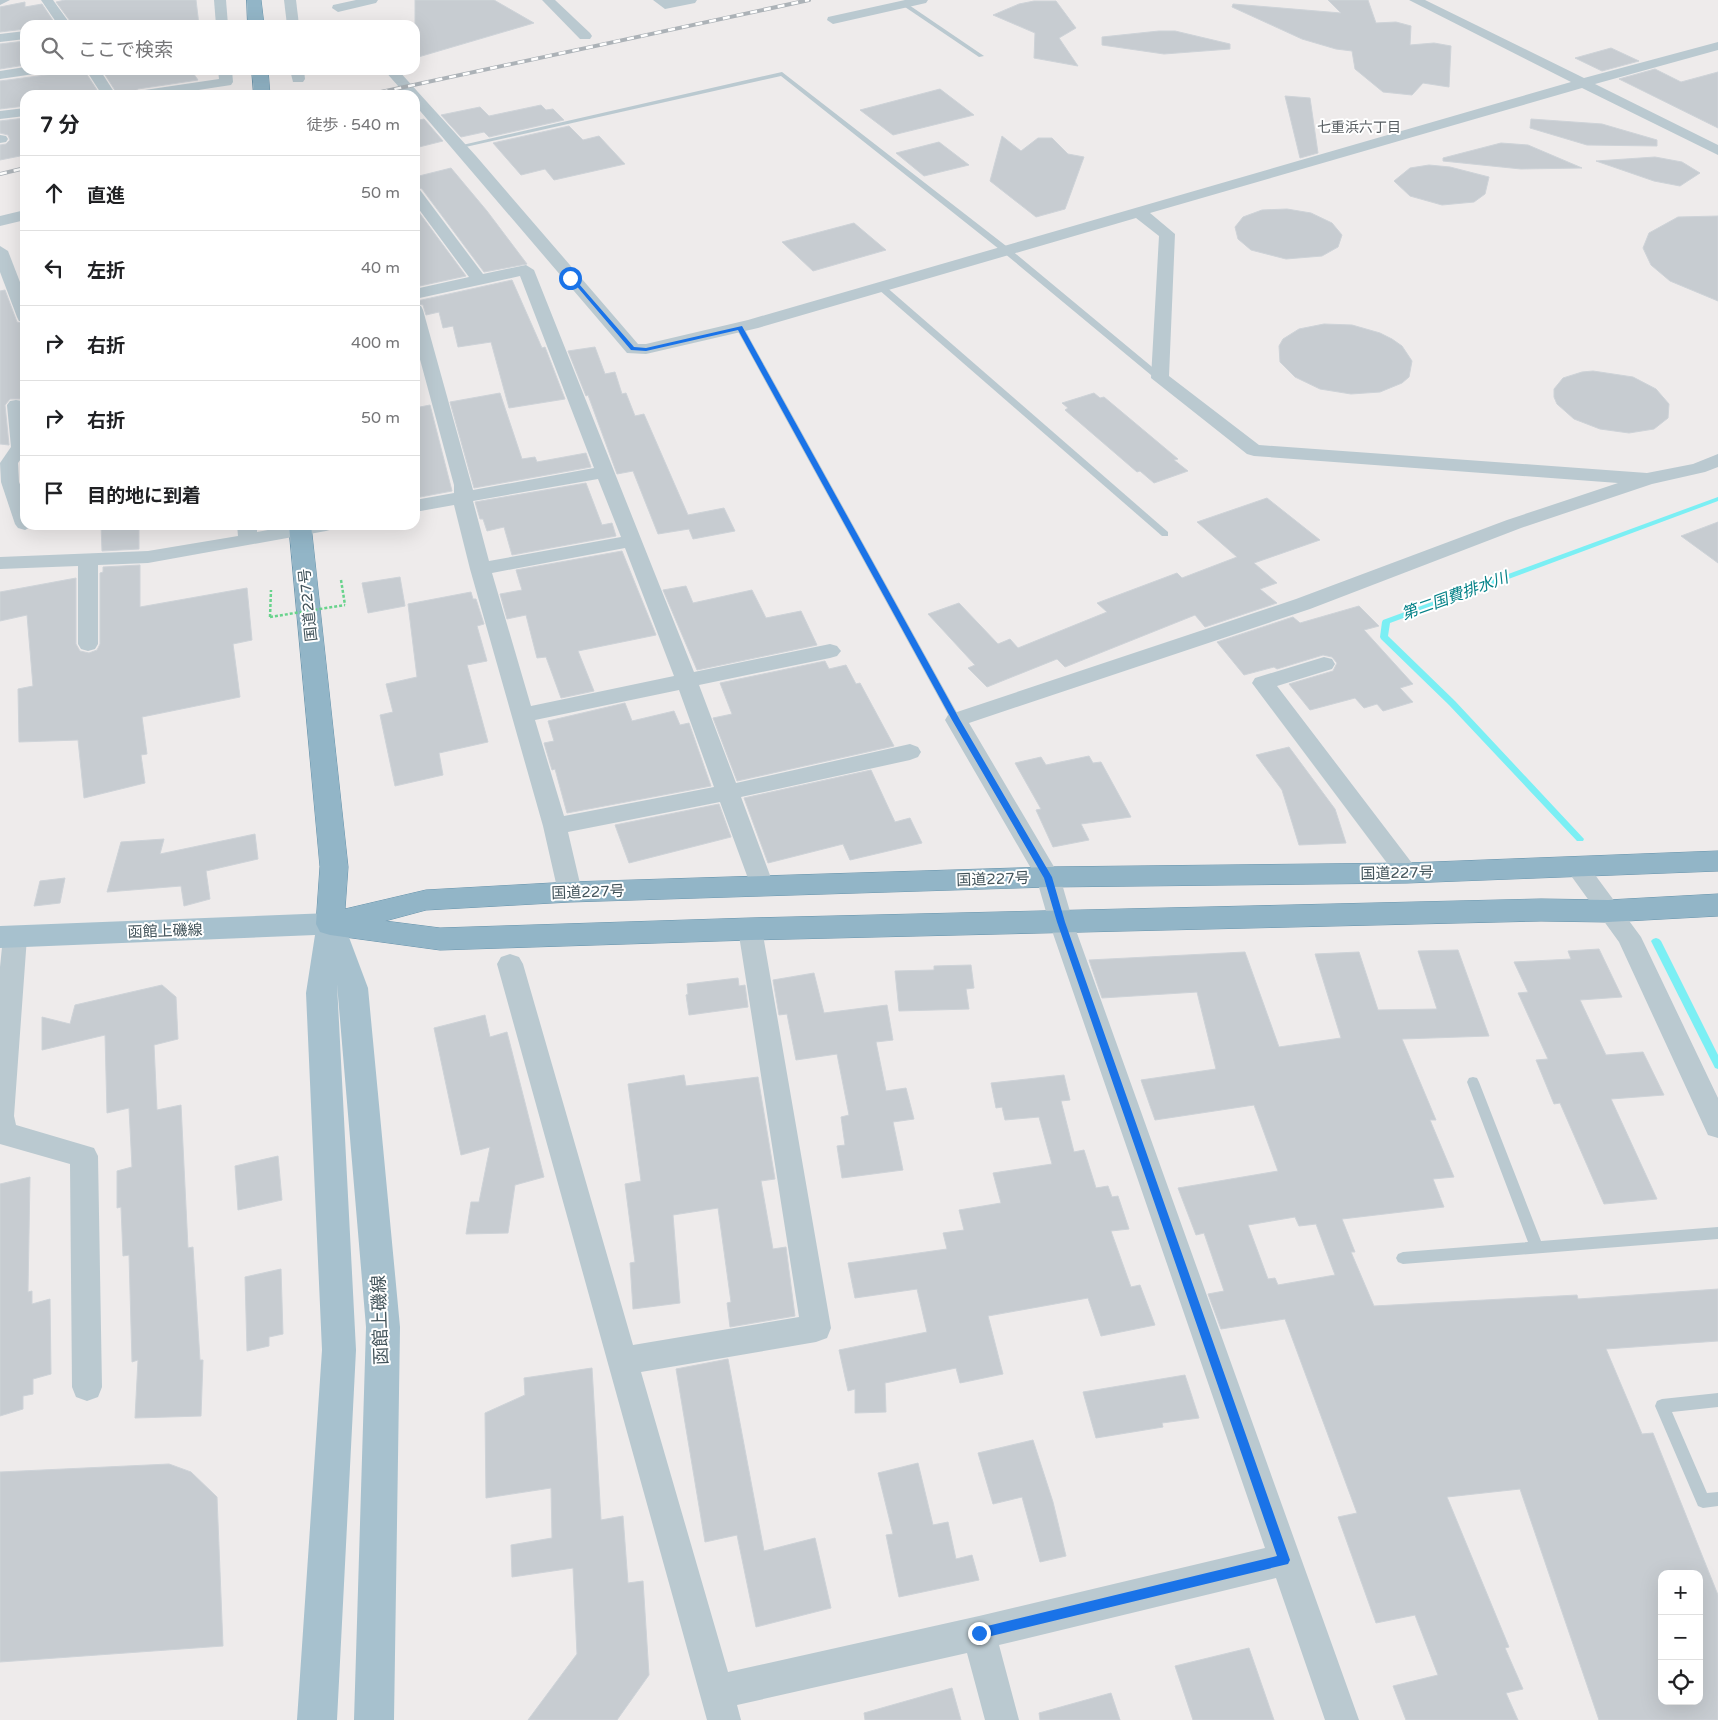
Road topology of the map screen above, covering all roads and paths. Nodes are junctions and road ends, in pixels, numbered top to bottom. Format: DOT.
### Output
graph roads {
  1 [pos="4,0"];
  2 [pos="48,0"];
  3 [pos="220,0"];
  4 [pos="254,0"];
  5 [pos="290,0"];
  6 [pos="372,0"];
  7 [pos="548,0"];
  8 [pos="659,0"];
  9 [pos="691,0"];
  10 [pos="922,0"];
  11 [pos="1415,0"];
  12 [pos="0,1"];
  13 [pos="335,4"];
  14 [pos="904,4"];
  15 [pos="61,20"];
  16 [pos="222,20"];
  17 [pos="256,20"];
  18 [pos="292,20"];
  19 [pos="348,20"];
  20 [pos="833,20"];
  21 [pos="20,36"];
  22 [pos="585,36"];
  23 [pos="0,38"];
  24 [pos="1718,46"];
  25 [pos="981,56"];
  26 [pos="20,72"];
  27 [pos="0,75"];
  28 [pos="96,75"];
  29 [pos="225,75"];
  30 [pos="260,75"];
  31 [pos="395,75"];
  32 [pos="1583,83"];
  33 [pos="106,90"];
  34 [pos="172,90"];
  35 [pos="262,90"];
  36 [pos="409,90"];
  37 [pos="420,103"];
  38 [pos="20,113"];
  39 [pos="0,115"];
  40 [pos="460,146"];
  41 [pos="1718,151"];
  42 [pos="420,200"];
  43 [pos="1138,212"];
  44 [pos="20,216"];
  45 [pos="0,221"];
  46 [pos="0,251"];
  47 [pos="1007,251"];
  48 [pos="18,277"];
  49 [pos="479,280"];
  50 [pos="881,287"];
  51 [pos="420,293"];
  52 [pos="420,328"];
  53 [pos="740,328"];
  54 [pos="1160,378"];
  55 [pos="14,406"];
  56 [pos="20,447"];
  57 [pos="20,447"];
  58 [pos="1718,460"];
  59 [pos="605,472"];
  60 [pos="1646,479"];
  61 [pos="462,497"];
  62 [pos="420,505"];
  63 [pos="20,510"];
  64 [pos="27,530"];
  65 [pos="269,530"];
  66 [pos="300,530"];
  67 [pos="248,532"];
  68 [pos="1165,534"];
  69 [pos="632,541"];
  70 [pos="88,559"];
  71 [pos="34,561"];
  72 [pos="0,563"];
  73 [pos="480,569"];
  74 [pos="341,580"];
  75 [pos="271,590"];
  76 [pos="88,644"];
  77 [pos="830,651"];
  78 [pos="1324,664"];
  79 [pos="687,681"];
  80 [pos="523,714"];
  81 [pos="956,720"];
  82 [pos="910,752"];
  83 [pos="729,792"];
  84 [pos="555,826"];
  85 [pos="1718,862"];
  86 [pos="1576,866"];
  87 [pos="1407,873"];
  88 [pos="1048,877"];
  89 [pos="762,886"];
  90 [pos="570,892"];
  91 [pos="1718,905"];
  92 [pos="1608,911"];
  93 [pos="1061,922"];
  94 [pos="330,924"];
  95 [pos="750,929"];
  96 [pos="8,937"];
  97 [pos="510,964"];
  98 [pos="1473,1082"];
  99 [pos="1,1119"];
  100 [pos="1718,1127"];
  101 [pos="1718,1233"];
  102 [pos="1536,1247"];
  103 [pos="1403,1258"];
  104 [pos="621,1361"];
  105 [pos="87,1387"];
  106 [pos="1718,1400"];
  107 [pos="1718,1499"];
  108 [pos="1284,1560"];
  109 [pos="979,1633"];
  110 [pos="720,1706"];
  111 [pos="317,1720"];
  112 [pos="374,1720"];
  113 [pos="1002,1720"];
  114 [pos="1342,1720"];
  1 -- 12 [label="street"];
  2 -- 15 [label="street"];
  3 -- 16 [label="street"];
  4 -- 17 [label="highway"];
  5 -- 18 [label="street"];
  6 -- 13 [label="street"];
  7 -- 22 [label="street"];
  8 -- 9 [label="street"];
  10 -- 14 [label="street"];
  11 -- 32 [label="street"];
  13 -- 19 [label="street"];
  14 -- 20 [label="street"];
  14 -- 25 [label="lane"];
  21 -- 23 [label="street"];
  24 -- 32 [label="street"];
  26 -- 27 [label="street"];
  28 -- 33 [label="street"];
  29 -- 34 [label="street"];
  30 -- 35 [label="highway"];
  31 -- 36 [label="street"];
  32 -- 41 [label="street"];
  32 -- 43 [label="street"];
  37 -- 40 [label="street"];
  38 -- 39 [label="street"];
  40 -- 47 [label="lane"];
  40 -- 53 [label="street"];
  42 -- 49 [label="street"];
  43 -- 47 [label="street"];
  43 -- 54 [label="street"];
  44 -- 45 [label="street"];
  46 -- 48 [label="street"];
  47 -- 50 [label="street"];
  47 -- 54 [label="lane"];
  49 -- 51 [label="street"];
  49 -- 59 [label="street"];
  50 -- 53 [label="street"];
  50 -- 68 [label="lane"];
  52 -- 61 [label="street"];
  53 -- 81 [label="lane"];
  54 -- 60 [label="street"];
  55 -- 56 [label="street"];
  57 -- 63 [label="street"];
  58 -- 60 [label="street"];
  59 -- 61 [label="street"];
  59 -- 69 [label="street"];
  60 -- 81 [label="street"];
  61 -- 62 [label="street"];
  61 -- 73 [label="street"];
  64 -- 71 [label="street"];
  65 -- 67 [label="street"];
  66 -- 94 [label="highway, 国道227号"];
  67 -- 70 [label="street"];
  69 -- 73 [label="street"];
  69 -- 79 [label="street"];
  70 -- 71 [label="street"];
  70 -- 76 [label="street"];
  71 -- 72 [label="street"];
  73 -- 80 [label="street"];
  74 -- 75 [label="path, bridge"];
  77 -- 79 [label="street"];
  78 -- 87 [label="street"];
  79 -- 80 [label="street"];
  79 -- 83 [label="street"];
  80 -- 84 [label="street"];
  81 -- 88 [label="street"];
  82 -- 83 [label="street"];
  83 -- 84 [label="street"];
  83 -- 89 [label="street"];
  84 -- 90 [label="street"];
  85 -- 86 [label="highway, 国道227号"];
  86 -- 87 [label="highway, 国道227号"];
  86 -- 92 [label="street"];
  87 -- 88 [label="highway, 国道227号"];
  88 -- 89 [label="highway, 国道227号"];
  88 -- 93 [label="street"];
  89 -- 90 [label="highway, 国道227号"];
  90 -- 94 [label="highway, 国道227号"];
  91 -- 92 [label="highway"];
  92 -- 93 [label="highway"];
  92 -- 100 [label="street"];
  93 -- 95 [label="highway"];
  93 -- 108 [label="street"];
  94 -- 95 [label="highway"];
  94 -- 96 [label="main road, 函館上磯線"];
  94 -- 111 [label="main road"];
  94 -- 112 [label="main road, 函館上磯線"];
  95 -- 104 [label="street"];
  96 -- 99 [label="street"];
  97 -- 104 [label="street"];
  98 -- 102 [label="lane"];
  99 -- 105 [label="street"];
  101 -- 102 [label="lane"];
  102 -- 103 [label="lane"];
  104 -- 110 [label="street"];
  106 -- 107 [label="lane"];
  108 -- 109 [label="street"];
  108 -- 114 [label="street"];
  109 -- 110 [label="street"];
  109 -- 113 [label="street"];
}
